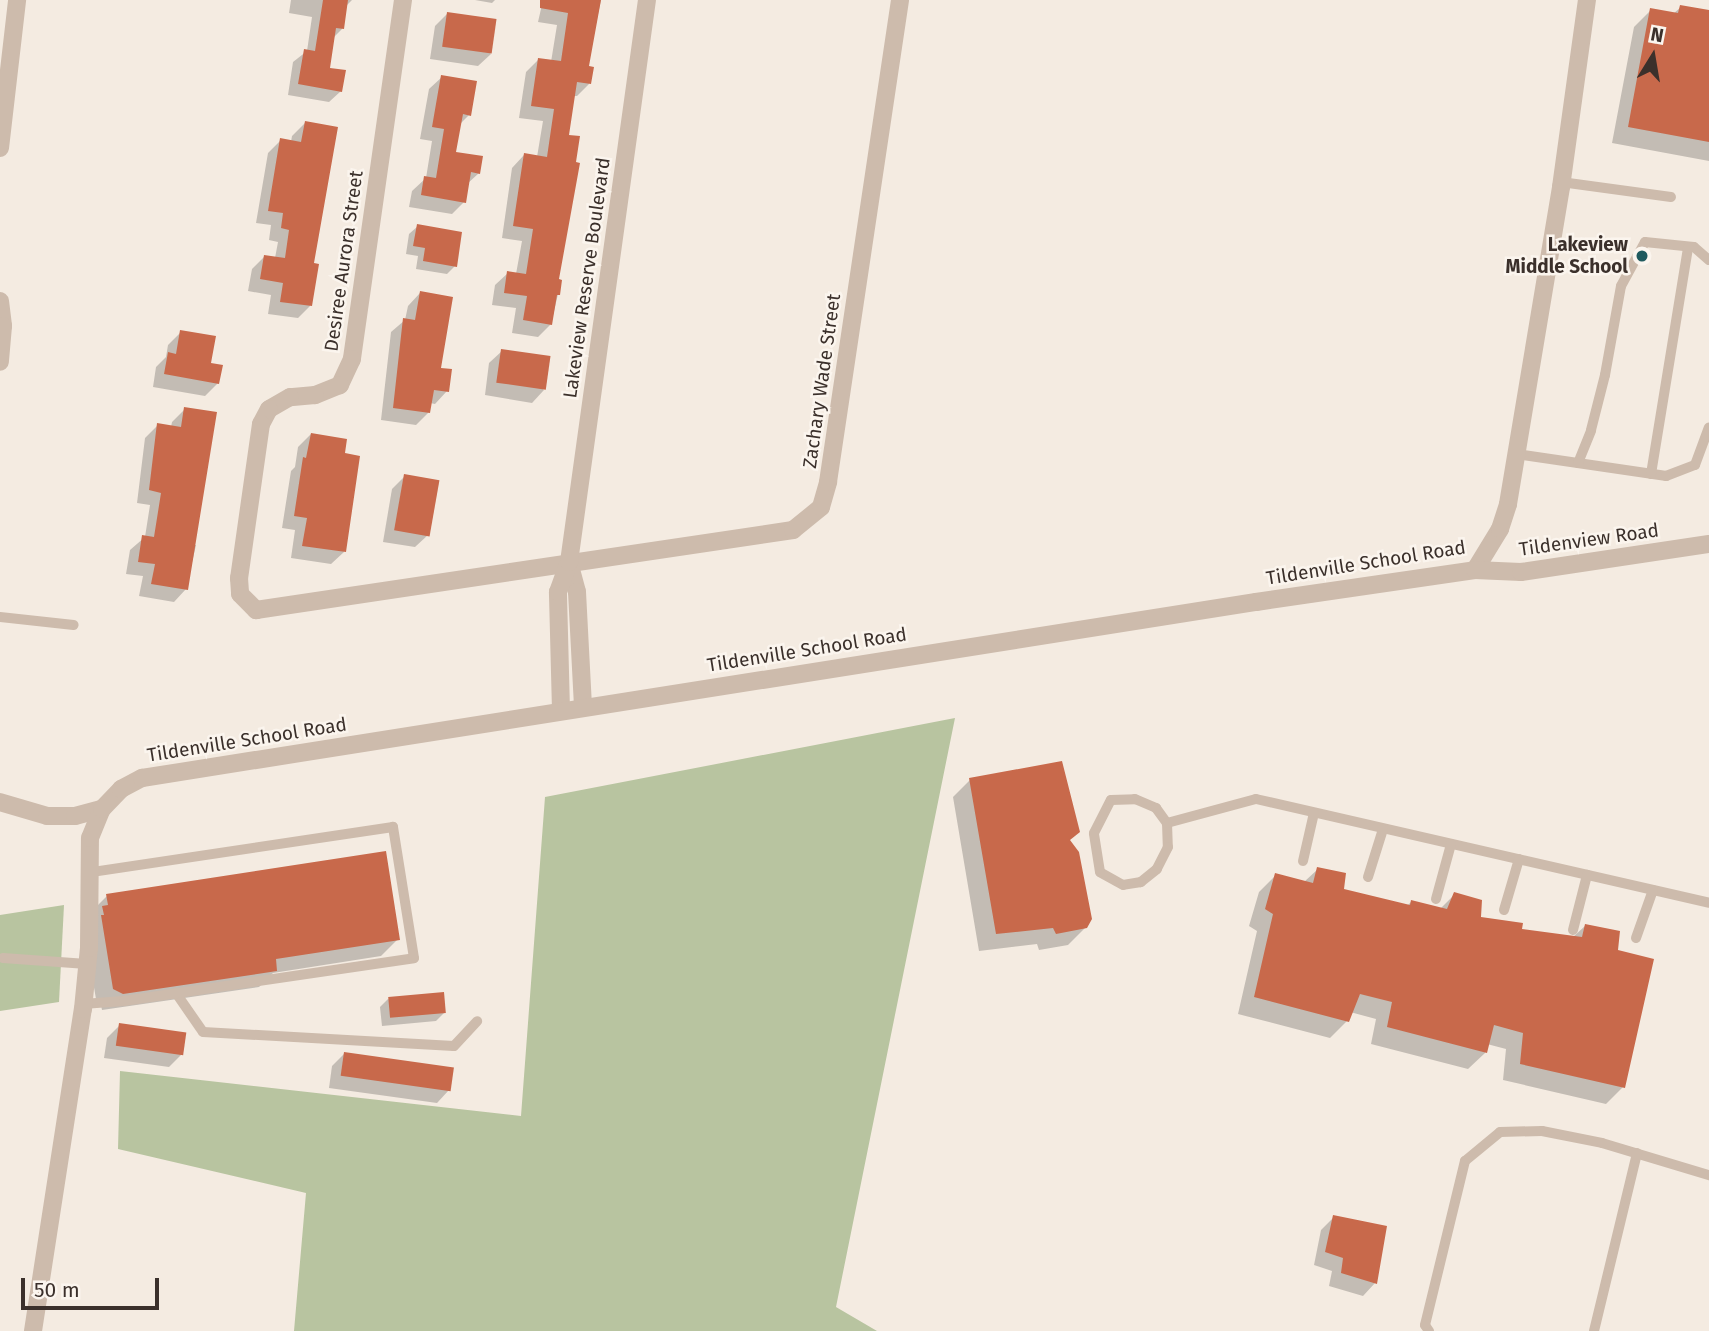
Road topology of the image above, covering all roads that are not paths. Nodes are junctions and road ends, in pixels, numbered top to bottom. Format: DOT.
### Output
graph roads {
  1 [pos="17,0"];
  2 [pos="403,0"];
  3 [pos="648,0"];
  4 [pos="900,0"];
  5 [pos="1587,0"];
  6 [pos="1,128"];
  7 [pos="0,148"];
  8 [pos="1561,182"];
  9 [pos="1671,197"];
  10 [pos="1688,247"];
  11 [pos="1709,260"];
  12 [pos="0,301"];
  13 [pos="0,362"];
  14 [pos="1709,427"];
  15 [pos="1516,454"];
  16 [pos="1578,463"];
  17 [pos="1651,474"];
  18 [pos="1709,544"];
  19 [pos="569,562"];
  20 [pos="1475,570"];
  21 [pos="0,617"];
  22 [pos="74,625"];
  23 [pos="583,706"];
  24 [pos="561,710"];
  25 [pos="0,802"];
  26 [pos="102,809"];
  27 [pos="1314,813"];
  28 [pos="1167,822"];
  29 [pos="1383,829"];
  30 [pos="1451,844"];
  31 [pos="1519,859"];
  32 [pos="1303,861"];
  33 [pos="91,872"];
  34 [pos="1587,875"];
  35 [pos="1368,877"];
  36 [pos="1653,890"];
  37 [pos="1436,898"];
  38 [pos="1709,902"];
  39 [pos="1504,910"];
  40 [pos="1573,930"];
  41 [pos="1636,938"];
  42 [pos="3,958"];
  43 [pos="87,964"];
  44 [pos="176,993"];
  45 [pos="83,1007"];
  46 [pos="477,1021"];
  47 [pos="1637,1153"];
  48 [pos="1709,1175"];
  49 [pos="33,1331"];
  50 [pos="1429,1331"];
  51 [pos="1594,1331"];
  1 -- 6 [label="street"];
  2 -- 19 [label="street, Desiree Aurora Street"];
  3 -- 19 [label="street, Lakeview Reserve Boulevard"];
  4 -- 19 [label="street, Zachary Wade Street"];
  5 -- 8 [label="street, Tildenville School Road"];
  6 -- 7 [label="street"];
  8 -- 9 [label="lane"];
  8 -- 15 [label="street, Tildenville School Road"];
  10 -- 11 [label="lane"];
  10 -- 16 [label="lane"];
  10 -- 17 [label="lane"];
  12 -- 13 [label="street"];
  14 -- 17 [label="lane"];
  15 -- 16 [label="lane"];
  15 -- 20 [label="street, Tildenville School Road"];
  16 -- 17 [label="lane"];
  18 -- 20 [label="street, Tildenview Road"];
  19 -- 23 [label="street, Lakeview Reserve Boulevard"];
  19 -- 24 [label="street, Lakeview Reserve Boulevard"];
  20 -- 23 [label="street, Tildenville School Road"];
  21 -- 22 [label="lane"];
  23 -- 24 [label="street, Tildenville School Road"];
  24 -- 26 [label="street, Tildenville School Road"];
  25 -- 26 [label="street"];
  26 -- 33 [label="street, Tildenville School Road"];
  27 -- 28 [label="lane"];
  27 -- 29 [label="lane"];
  27 -- 32 [label="lane"];
  28 -- 28 [label="lane"];
  29 -- 30 [label="lane"];
  29 -- 35 [label="lane"];
  30 -- 31 [label="lane"];
  30 -- 37 [label="lane"];
  31 -- 34 [label="lane"];
  31 -- 39 [label="lane"];
  33 -- 43 [label="street, Tildenville School Road"];
  33 -- 44 [label="lane"];
  34 -- 36 [label="lane"];
  34 -- 40 [label="lane"];
  36 -- 38 [label="lane"];
  36 -- 41 [label="lane"];
  42 -- 43 [label="lane"];
  43 -- 45 [label="street, Tildenville School Road"];
  44 -- 45 [label="lane"];
  44 -- 46 [label="lane"];
  45 -- 49 [label="street, Tildenville School Road"];
  47 -- 48 [label="lane"];
  47 -- 50 [label="lane"];
  47 -- 51 [label="lane"];
}
